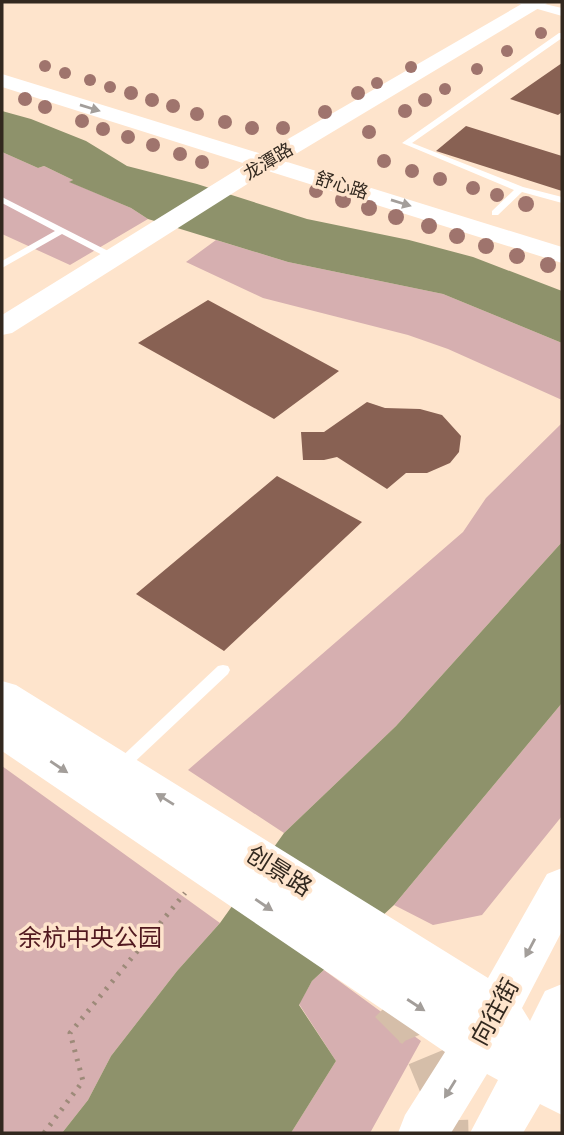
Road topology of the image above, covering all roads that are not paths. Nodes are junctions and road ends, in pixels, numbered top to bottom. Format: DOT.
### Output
graph roads {
  1 [pos="531,3"];
  2 [pos="562,12"];
  3 [pos="562,35"];
  4 [pos="2,64"];
  5 [pos="2,80"];
  6 [pos="288,149"];
  7 [pos="265,162"];
  8 [pos="520,188"];
  9 [pos="2,200"];
  10 [pos="562,200"];
  11 [pos="495,213"];
  12 [pos="61,230"];
  13 [pos="562,235"];
  14 [pos="562,255"];
  15 [pos="113,257"];
  16 [pos="2,265"];
  17 [pos="2,327"];
  18 [pos="223,670"];
  19 [pos="2,696"];
  20 [pos="2,730"];
  21 [pos="117,769"];
  22 [pos="215,851"];
  23 [pos="562,888"];
  24 [pos="562,1007"];
  25 [pos="487,1028"];
  26 [pos="547,1080"];
  27 [pos="422,1133"];
  28 [pos="495,1133"];
  1 -- 2 [label="street"];
  1 -- 6 [label="street, 龙潭路"];
  3 -- 8 [label="lane"];
  4 -- 6 [label="street, 舒心路"];
  5 -- 7 [label="street, 舒心路, one-way"];
  6 -- 7 [label="street, 龙潭路"];
  6 -- 11 [label="street, 舒心路"];
  7 -- 14 [label="street, 舒心路, one-way"];
  7 -- 15 [label="street, 龙潭路"];
  8 -- 10 [label="lane"];
  8 -- 11 [label="lane"];
  9 -- 12 [label="lane"];
  11 -- 13 [label="street, 舒心路"];
  12 -- 15 [label="lane"];
  12 -- 16 [label="lane"];
  15 -- 17 [label="street, 龙潭路"];
  18 -- 21 [label="lane"];
  19 -- 21 [label="street, 创景路"];
  20 -- 22 [label="street, 创景路, one-way"];
  22 -- 21 [label="street, 创景路, one-way"];
  22 -- 25 [label="street, 创景路"];
  23 -- 25 [label="street, 向往街, one-way"];
  24 -- 26 [label="street"];
  25 -- 26 [label="street, 创景路"];
  25 -- 27 [label="street, 向往街, one-way"];
  26 -- 28 [label="street"];
}
